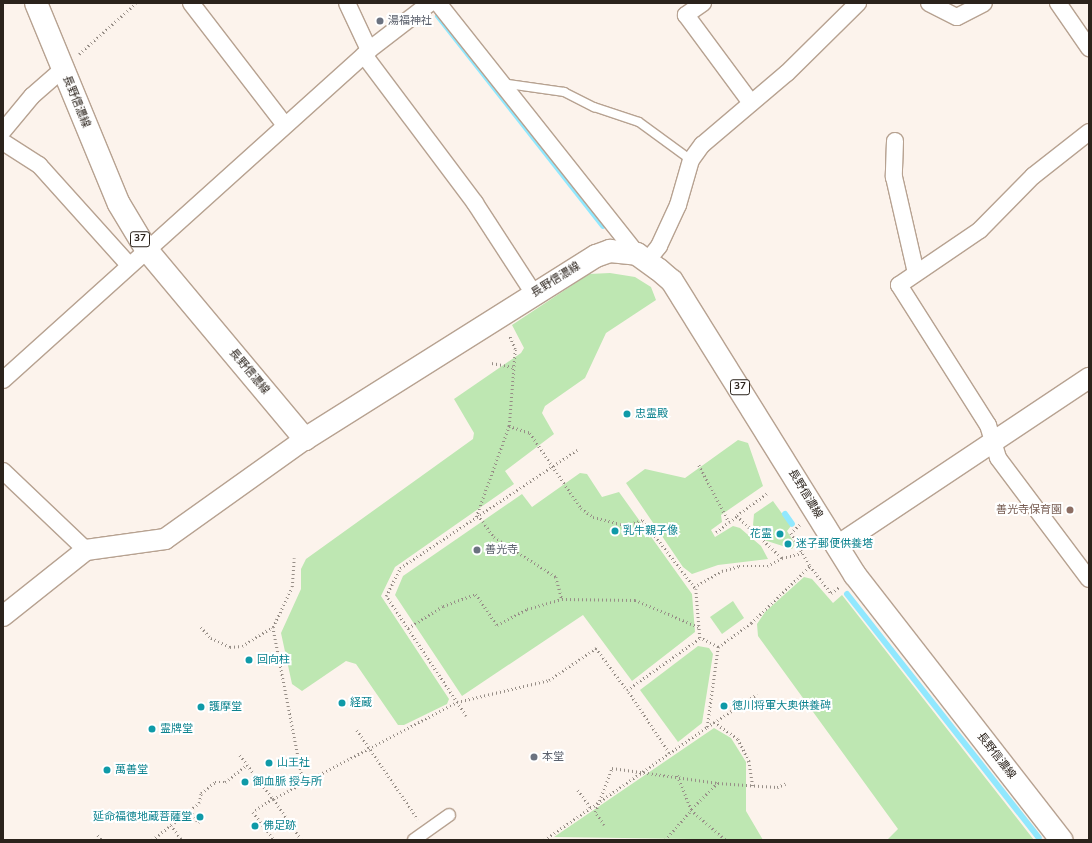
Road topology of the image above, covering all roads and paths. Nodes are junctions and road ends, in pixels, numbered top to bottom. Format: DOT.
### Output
graph roads {
  1 [pos="36,3"];
  2 [pos="136,3"];
  3 [pos="190,3"];
  4 [pos="347,3"];
  5 [pos="430,3"];
  6 [pos="438,3"];
  7 [pos="703,3"];
  8 [pos="858,3"];
  9 [pos="929,3"];
  10 [pos="984,3"];
  11 [pos="1058,3"];
  12 [pos="1089,48"];
  13 [pos="366,53"];
  14 [pos="63,69"];
  15 [pos="499,83"];
  16 [pos="751,103"];
  17 [pos="285,125"];
  18 [pos="3,131"];
  19 [pos="1089,132"];
  20 [pos="895,141"];
  21 [pos="3,142"];
  22 [pos="691,160"];
  23 [pos="146,249"];
  24 [pos="642,258"];
  25 [pos="129,265"];
  26 [pos="916,273"];
  27 [pos="534,294"];
  28 [pos="515,331"];
  29 [pos="492,364"];
  30 [pos="513,367"];
  31 [pos="1089,378"];
  32 [pos="3,380"];
  33 [pos="509,426"];
  34 [pos="305,439"];
  35 [pos="993,441"];
  36 [pos="577,450"];
  37 [pos="699,465"];
  38 [pos="552,467"];
  39 [pos="3,471"];
  40 [pos="767,494"];
  41 [pos="477,516"];
  42 [pos="737,516"];
  43 [pos="807,520"];
  44 [pos="729,522"];
  45 [pos="716,532"];
  46 [pos="837,546"];
  47 [pos="86,550"];
  48 [pos="802,553"];
  49 [pos="294,558"];
  50 [pos="782,558"];
  51 [pos="1089,579"];
  52 [pos="694,587"];
  53 [pos="562,599"];
  54 [pos="3,616"];
  55 [pos="201,627"];
  56 [pos="273,627"];
  57 [pos="699,627"];
  58 [pos="408,628"];
  59 [pos="700,638"];
  60 [pos="718,647"];
  61 [pos="627,690"];
  62 [pos="757,694"];
  63 [pos="457,702"];
  64 [pos="466,716"];
  65 [pos="714,722"];
  66 [pos="707,727"];
  67 [pos="357,730"];
  68 [pos="369,748"];
  69 [pos="669,753"];
  70 [pos="240,755"];
  71 [pos="247,765"];
  72 [pos="642,772"];
  73 [pos="676,775"];
  74 [pos="304,781"];
  75 [pos="718,783"];
  76 [pos="785,784"];
  77 [pos="753,786"];
  78 [pos="578,790"];
  79 [pos="273,799"];
  80 [pos="599,802"];
  81 [pos="591,808"];
  82 [pos="190,810"];
  83 [pos="691,810"];
  84 [pos="449,815"];
  85 [pos="204,818"];
  86 [pos="171,825"];
  87 [pos="604,825"];
  88 [pos="427,831"];
  89 [pos="98,835"];
  90 [pos="549,837"];
  91 [pos="102,840"];
  92 [pos="152,840"];
  93 [pos="182,840"];
  94 [pos="274,840"];
  95 [pos="301,840"];
  96 [pos="414,840"];
  97 [pos="544,840"];
  98 [pos="551,840"];
  99 [pos="665,840"];
  100 [pos="726,840"];
  101 [pos="1062,840"];
  1 -- 14 [label="main road, 長野信濃線 / 37"];
  2 -- 14 [label="path"];
  3 -- 17 [label="street"];
  4 -- 13 [label="street"];
  5 -- 13 [label="street"];
  6 -- 15 [label="street"];
  7 -- 16 [label="street"];
  8 -- 16 [label="street"];
  9 -- 10 [label="street"];
  11 -- 12 [label="street"];
  13 -- 17 [label="street"];
  13 -- 27 [label="street"];
  14 -- 18 [label="street"];
  14 -- 23 [label="main road, 長野信濃線 / 37"];
  15 -- 22 [label="lane"];
  15 -- 24 [label="street"];
  16 -- 22 [label="street"];
  17 -- 23 [label="street"];
  19 -- 26 [label="street"];
  20 -- 26 [label="street"];
  21 -- 25 [label="street"];
  22 -- 24 [label="street"];
  23 -- 25 [label="street"];
  23 -- 34 [label="main road, 長野信濃線 / 37"];
  24 -- 27 [label="main road, 長野信濃線"];
  24 -- 46 [label="main road, 長野信濃線 / 37"];
  25 -- 32 [label="street"];
  26 -- 35 [label="street"];
  27 -- 34 [label="main road, 長野信濃線"];
  28 -- 30 [label="path"];
  29 -- 30 [label="path"];
  30 -- 33 [label="path"];
  31 -- 35 [label="street"];
  33 -- 38 [label="path"];
  33 -- 41 [label="path"];
  34 -- 47 [label="street"];
  35 -- 46 [label="street"];
  35 -- 51 [label="street"];
  36 -- 38 [label="path"];
  37 -- 44 [label="path"];
  38 -- 41 [label="path"];
  38 -- 52 [label="path"];
  39 -- 47 [label="street"];
  40 -- 42 [label="path"];
  41 -- 53 [label="path"];
  41 -- 58 [label="path"];
  42 -- 44 [label="path"];
  42 -- 50 [label="path"];
  43 -- 48 [label="path"];
  44 -- 45 [label="path"];
  46 -- 101 [label="main road, 長野信濃線 / 37"];
  47 -- 54 [label="street"];
  48 -- 50 [label="path"];
  48 -- 60 [label="path"];
  49 -- 56 [label="path"];
  50 -- 52 [label="path"];
  52 -- 57 [label="path"];
  53 -- 57 [label="path"];
  53 -- 58 [label="path"];
  55 -- 56 [label="path"];
  56 -- 74 [label="path"];
  57 -- 59 [label="path"];
  58 -- 63 [label="path"];
  59 -- 60 [label="path"];
  59 -- 61 [label="path"];
  60 -- 66 [label="path"];
  61 -- 63 [label="path"];
  61 -- 69 [label="path"];
  62 -- 65 [label="path"];
  63 -- 64 [label="path"];
  63 -- 68 [label="path"];
  65 -- 66 [label="path"];
  65 -- 77 [label="path"];
  66 -- 69 [label="path"];
  67 -- 68 [label="path"];
  68 -- 74 [label="path"];
  68 -- 88 [label="path"];
  69 -- 72 [label="path"];
  70 -- 71 [label="path"];
  71 -- 79 [label="path"];
  71 -- 82 [label="path"];
  72 -- 73 [label="path"];
  72 -- 80 [label="path"];
  72 -- 80 [label="path"];
  73 -- 75 [label="path"];
  73 -- 83 [label="path"];
  74 -- 79 [label="path"];
  75 -- 77 [label="path"];
  75 -- 83 [label="path"];
  76 -- 77 [label="path"];
  78 -- 81 [label="path"];
  79 -- 94 [label="path"];
  79 -- 95 [label="path"];
  80 -- 81 [label="path"];
  80 -- 87 [label="path"];
  81 -- 90 [label="path"];
  82 -- 85 [label="path"];
  82 -- 86 [label="path"];
  83 -- 99 [label="path"];
  83 -- 100 [label="path"];
  84 -- 88 [label="street"];
  86 -- 92 [label="path"];
  86 -- 93 [label="path"];
  88 -- 96 [label="street"];
  89 -- 91 [label="path"];
  90 -- 97 [label="path"];
  90 -- 98 [label="path"];
}
